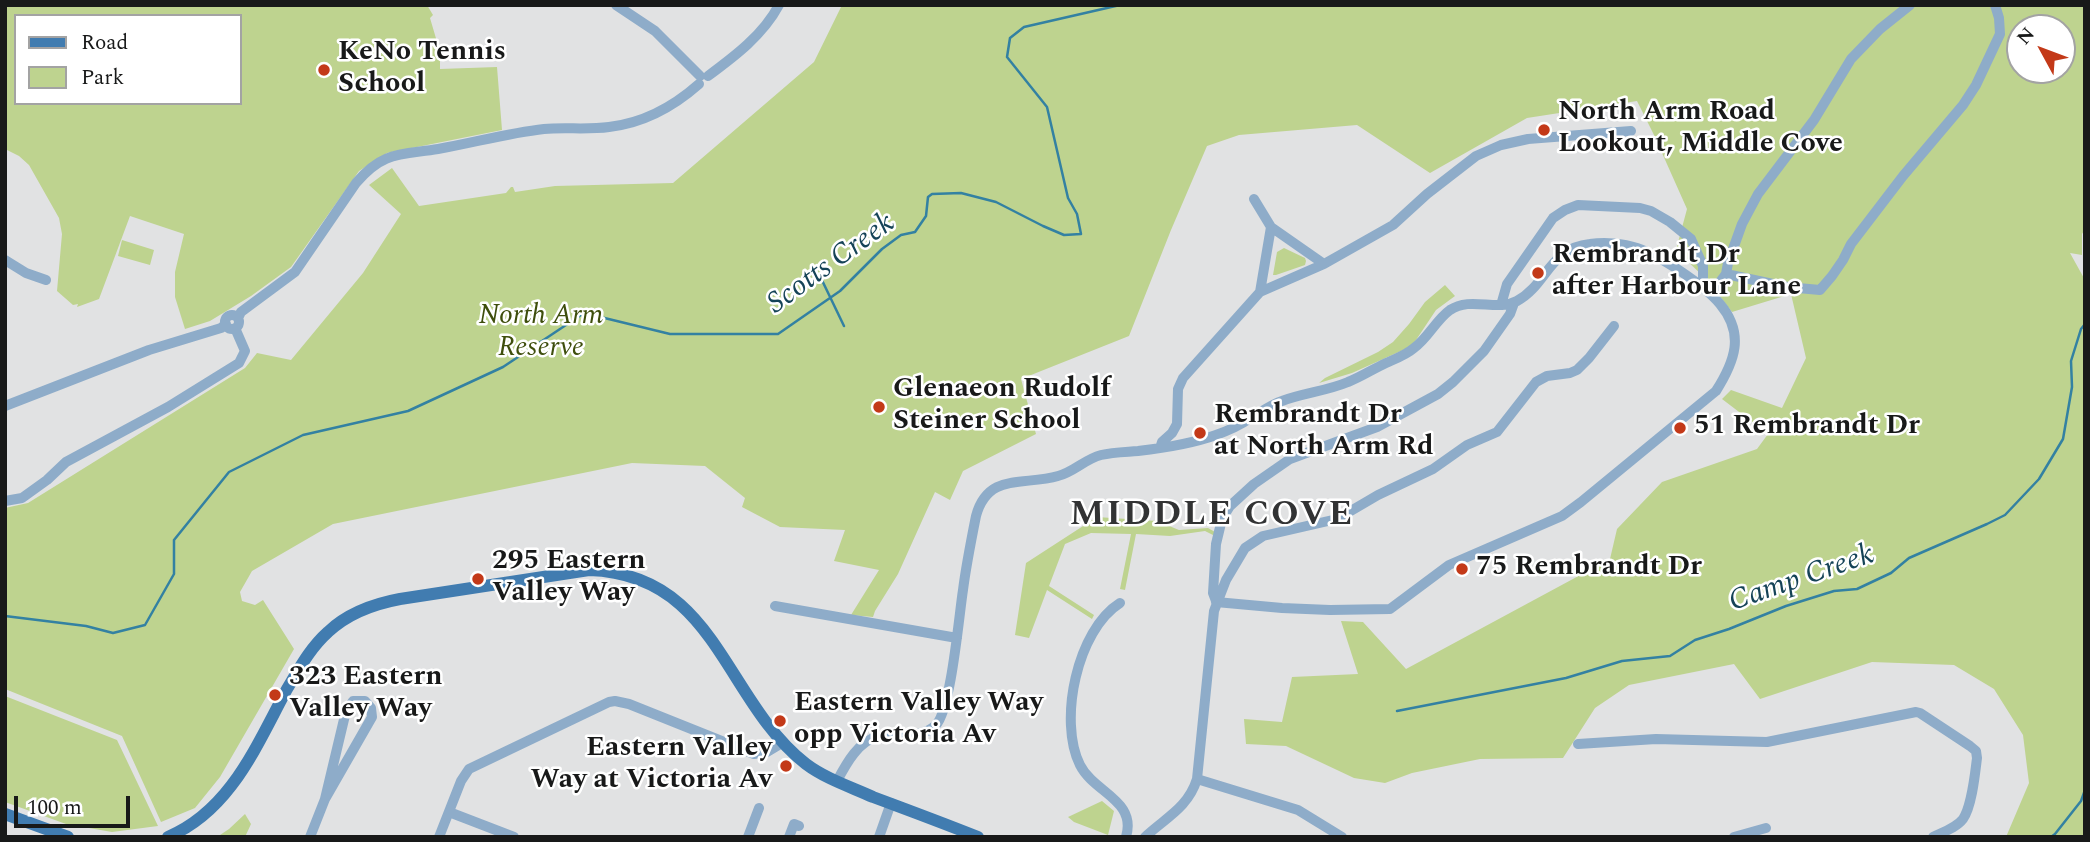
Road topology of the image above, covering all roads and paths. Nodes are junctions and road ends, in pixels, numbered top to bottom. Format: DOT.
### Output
graph roads {
  1 [pos="616,5"];
  2 [pos="779,5"];
  3 [pos="1910,5"];
  4 [pos="1995,5"];
  5 [pos="702,79"];
  6 [pos="1631,131"];
  7 [pos="1254,199"];
  8 [pos="1271,227"];
  9 [pos="5,260"];
  10 [pos="1324,264"];
  11 [pos="1726,274"];
  12 [pos="46,280"];
  13 [pos="1707,291"];
  14 [pos="1260,292"];
  15 [pos="1514,303"];
  16 [pos="1501,305"];
  17 [pos="233,323"];
  18 [pos="1614,326"];
  19 [pos="5,406"];
  20 [pos="1160,449"];
  21 [pos="5,501"];
  22 [pos="1216,602"];
  23 [pos="1120,603"];
  24 [pos="775,606"];
  25 [pos="957,638"];
  26 [pos="782,743"];
  27 [pos="1578,744"];
  28 [pos="1196,779"];
  29 [pos="837,781"];
  30 [pos="325,799"];
  31 [pos="891,803"];
  32 [pos="759,808"];
  33 [pos="449,812"];
  34 [pos="5,814"];
  35 [pos="799,826"];
  36 [pos="1766,828"];
  37 [pos="68,837"];
  38 [pos="168,837"];
  39 [pos="310,837"];
  40 [pos="439,837"];
  41 [pos="514,837"];
  42 [pos="748,837"];
  43 [pos="789,837"];
  44 [pos="879,837"];
  45 [pos="978,837"];
  46 [pos="1126,837"];
  47 [pos="1145,837"];
  48 [pos="1342,837"];
  49 [pos="1734,837"];
  50 [pos="1933,837"];
  1 -- 5 [label="street"];
  2 -- 5 [label="street"];
  3 -- 11 [label="street"];
  4 -- 11 [label="street"];
  5 -- 17 [label="street"];
  6 -- 10 [label="street"];
  7 -- 8 [label="street"];
  8 -- 10 [label="street"];
  8 -- 14 [label="street"];
  9 -- 12 [label="street"];
  10 -- 14 [label="street"];
  11 -- 13 [label="street"];
  13 -- 15 [label="street"];
  13 -- 16 [label="street"];
  13 -- 22 [label="street"];
  14 -- 20 [label="street"];
  15 -- 16 [label="street"];
  15 -- 22 [label="street"];
  16 -- 20 [label="street"];
  17 -- 19 [label="street"];
  17 -- 21 [label="street"];
  18 -- 22 [label="street"];
  20 -- 25 [label="street"];
  22 -- 28 [label="street"];
  23 -- 46 [label="street"];
  24 -- 25 [label="street"];
  25 -- 29 [label="street"];
  26 -- 29 [label="main road"];
  26 -- 33 [label="street"];
  26 -- 38 [label="main road"];
  27 -- 50 [label="street"];
  28 -- 47 [label="street"];
  28 -- 48 [label="street"];
  29 -- 31 [label="main road"];
  30 -- 30 [label="street"];
  30 -- 39 [label="street"];
  31 -- 44 [label="street"];
  31 -- 45 [label="main road"];
  32 -- 42 [label="street"];
  33 -- 40 [label="street"];
  33 -- 41 [label="street"];
  34 -- 37 [label="main road"];
  35 -- 43 [label="street"];
  36 -- 49 [label="street"];
}
